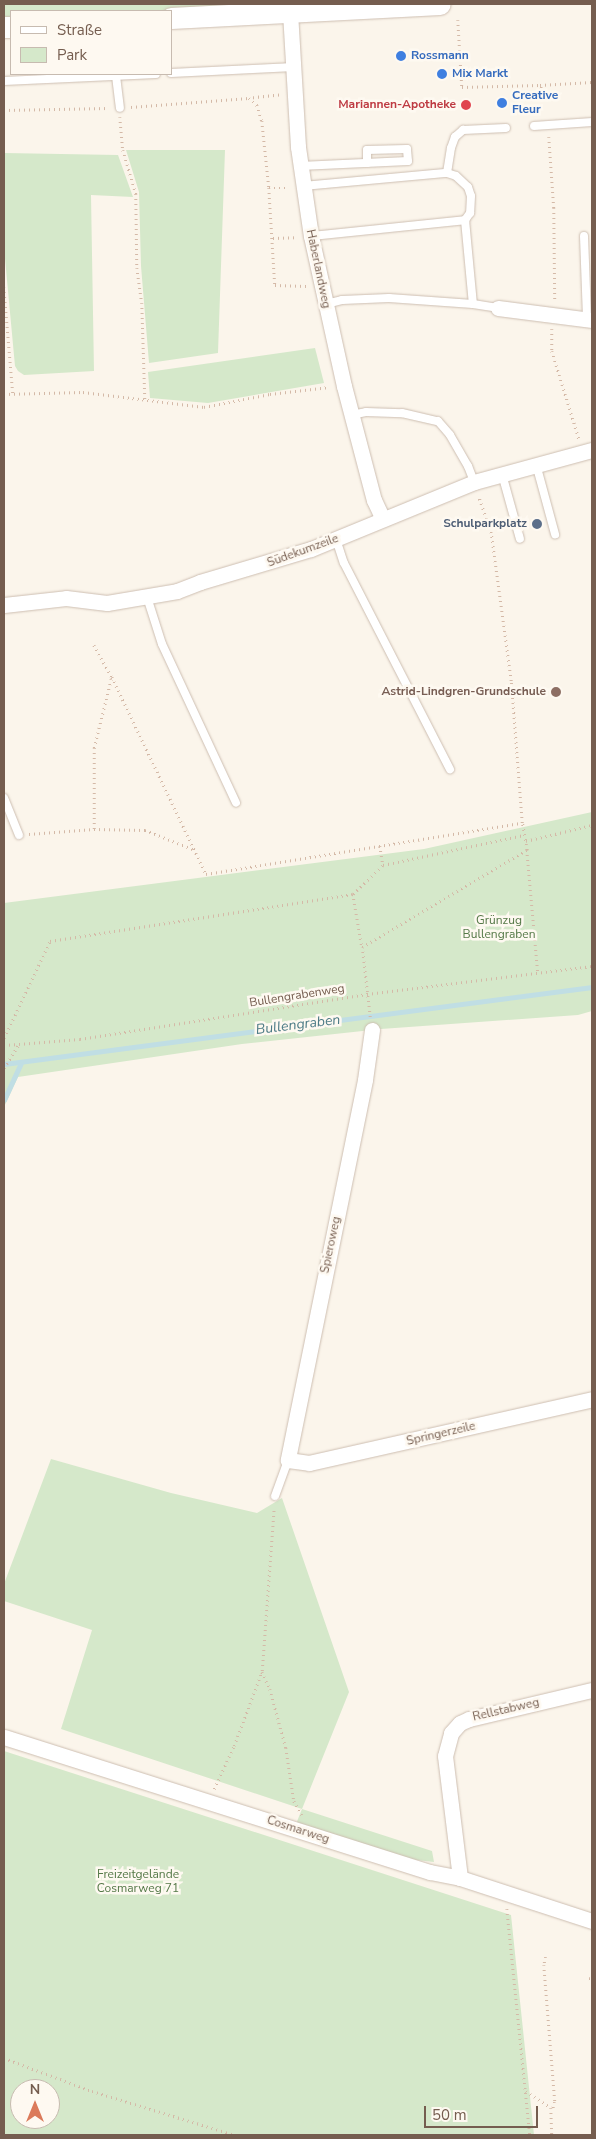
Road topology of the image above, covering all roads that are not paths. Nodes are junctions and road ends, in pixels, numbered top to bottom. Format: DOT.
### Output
graph roads {
  1 [pos="440,4"];
  2 [pos="290,8"];
  3 [pos="172,18"];
  4 [pos="294,67"];
  5 [pos="172,73"];
  6 [pos="136,75"];
  7 [pos="116,76"];
  8 [pos="4,81"];
  9 [pos="120,108"];
  10 [pos="592,122"];
  11 [pos="539,125"];
  12 [pos="506,128"];
  13 [pos="367,163"];
  14 [pos="300,166"];
  15 [pos="447,173"];
  16 [pos="303,186"];
  17 [pos="465,220"];
  18 [pos="303,236"];
  19 [pos="584,236"];
  20 [pos="326,304"];
  21 [pos="474,304"];
  22 [pos="498,308"];
  23 [pos="589,319"];
  24 [pos="352,415"];
  25 [pos="587,451"];
  26 [pos="536,464"];
  27 [pos="502,474"];
  28 [pos="474,482"];
  29 [pos="383,519"];
  30 [pos="555,534"];
  31 [pos="336,539"];
  32 [pos="520,539"];
  33 [pos="147,597"];
  34 [pos="4,604"];
  35 [pos="450,769"];
  36 [pos="4,798"];
  37 [pos="236,803"];
  38 [pos="20,835"];
  39 [pos="372,1030"];
  40 [pos="592,1399"];
  41 [pos="288,1460"];
  42 [pos="276,1496"];
  43 [pos="592,1690"];
  44 [pos="4,1737"];
  45 [pos="460,1878"];
  46 [pos="592,1921"];
  1 -- 2 [label="main road"];
  2 -- 3 [label="main road"];
  2 -- 4 [label="street, Haberlandweg"];
  4 -- 5 [label="lane"];
  4 -- 14 [label="street, Haberlandweg"];
  6 -- 7 [label="lane"];
  7 -- 8 [label="lane"];
  7 -- 9 [label="lane"];
  10 -- 11 [label="lane"];
  12 -- 15 [label="lane"];
  13 -- 13 [label="lane"];
  13 -- 14 [label="lane"];
  14 -- 16 [label="street, Haberlandweg"];
  15 -- 16 [label="lane"];
  15 -- 17 [label="lane"];
  16 -- 18 [label="street, Haberlandweg"];
  17 -- 18 [label="lane"];
  17 -- 21 [label="lane"];
  18 -- 20 [label="street, Haberlandweg"];
  19 -- 23 [label="lane"];
  20 -- 21 [label="lane"];
  20 -- 24 [label="street, Haberlandweg"];
  21 -- 22 [label="lane"];
  22 -- 23 [label="street"];
  24 -- 28 [label="lane"];
  24 -- 29 [label="street, Haberlandweg"];
  25 -- 26 [label="street, Südekumzeile"];
  26 -- 27 [label="street, Südekumzeile"];
  26 -- 30 [label="lane"];
  27 -- 28 [label="street, Südekumzeile"];
  27 -- 32 [label="lane"];
  28 -- 29 [label="street, Südekumzeile"];
  29 -- 31 [label="street, Südekumzeile"];
  31 -- 33 [label="street, Südekumzeile"];
  31 -- 35 [label="lane"];
  33 -- 34 [label="street, Südekumzeile"];
  33 -- 37 [label="lane"];
  36 -- 38 [label="lane"];
  39 -- 41 [label="street, Spieroweg"];
  40 -- 41 [label="street, Springerzeile"];
  41 -- 42 [label="lane"];
  43 -- 45 [label="street, Rellstabweg"];
  44 -- 45 [label="street, Cosmarweg"];
  45 -- 46 [label="street, Cosmarweg"];
}
